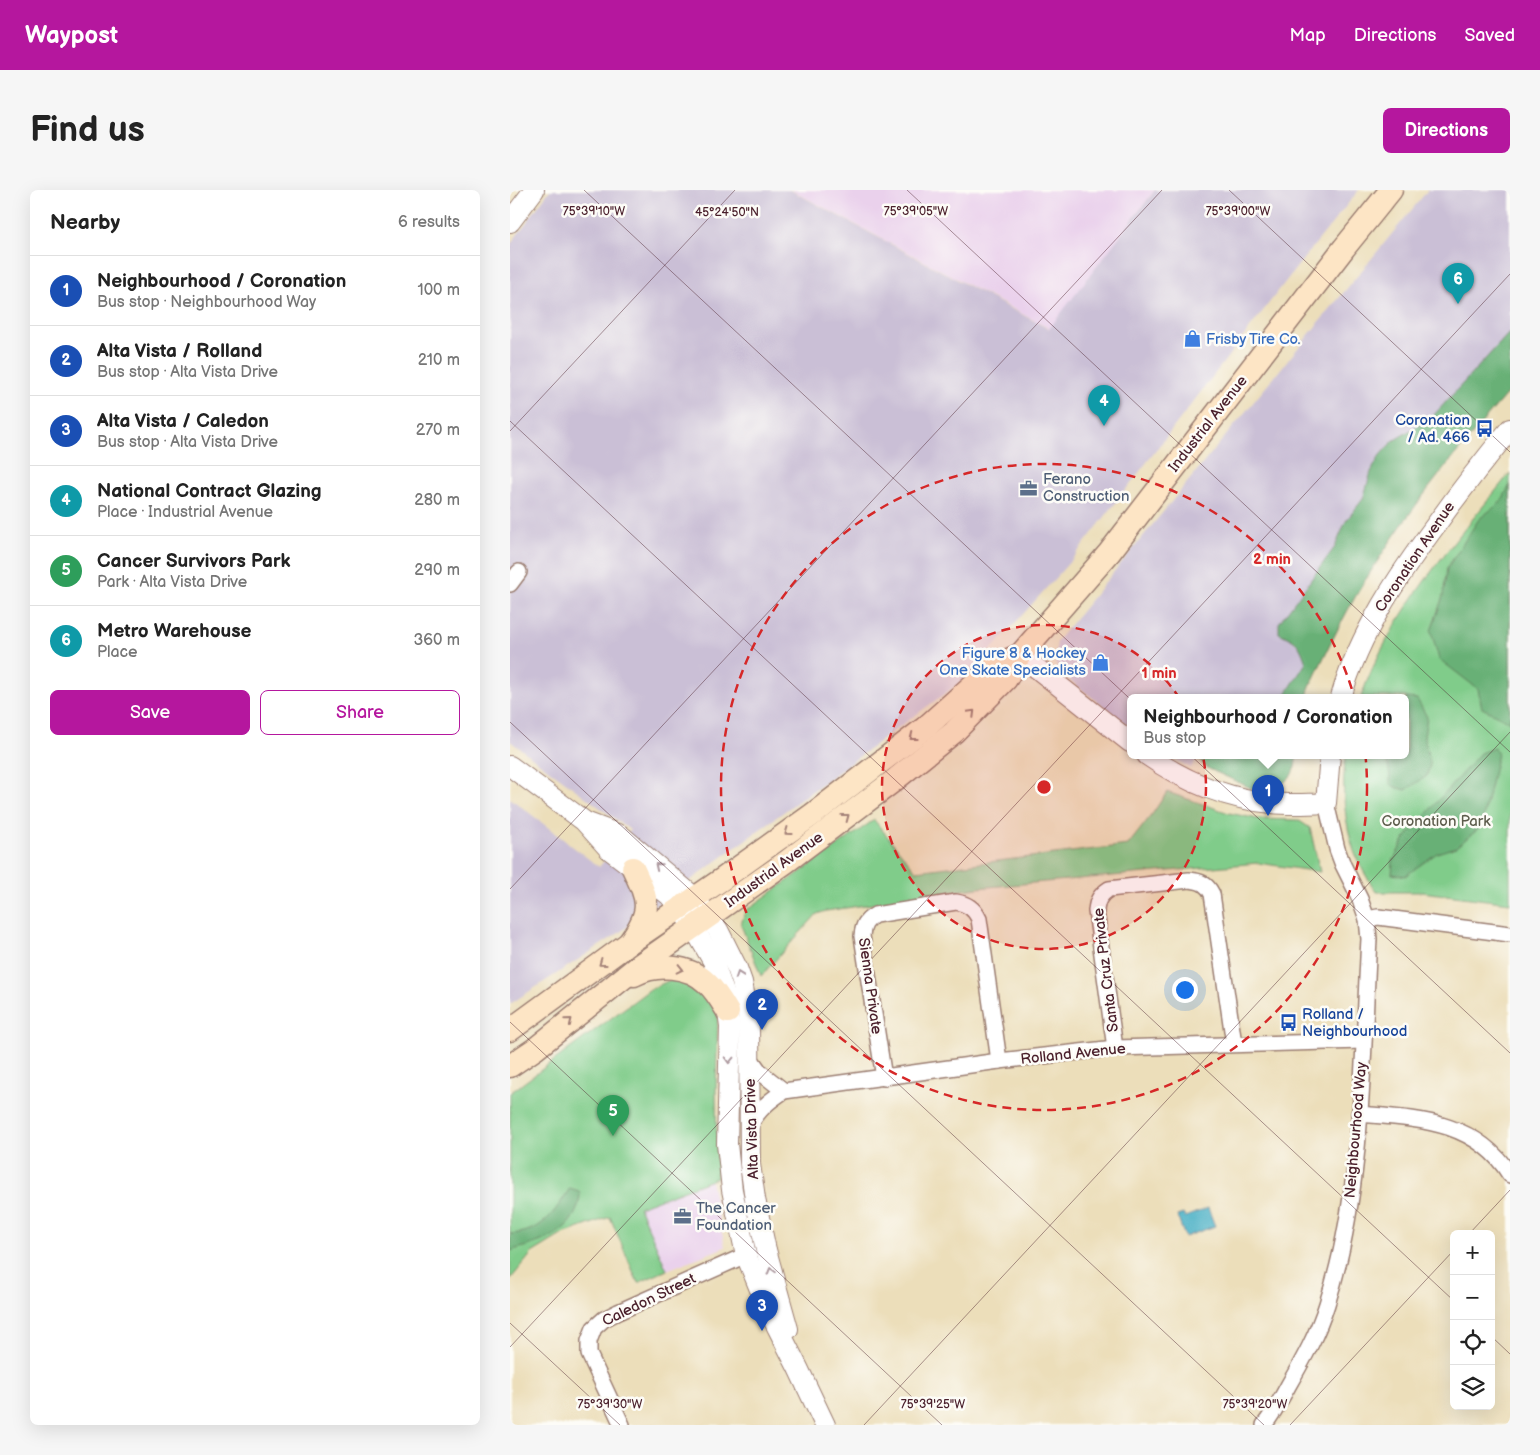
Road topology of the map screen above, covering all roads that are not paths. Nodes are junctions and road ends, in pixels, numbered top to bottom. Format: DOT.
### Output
graph roads {
  1 [pos="534,190"];
  2 [pos="1391,190"];
  3 [pos="510,222"];
  4 [pos="1510,429"];
  5 [pos="1020,655"];
  6 [pos="1342,694"];
  7 [pos="1127,740"];
  8 [pos="1153,759"];
  9 [pos="1330,759"];
  10 [pos="510,766"];
  11 [pos="1326,804"];
  12 [pos="584,821"];
  13 [pos="633,868"];
  14 [pos="688,903"];
  15 [pos="1367,919"];
  16 [pos="702,923"];
  17 [pos="1510,934"];
  18 [pos="630,943"];
  19 [pos="603,994"];
  20 [pos="728,1012"];
  21 [pos="510,1030"];
  22 [pos="1363,1041"];
  23 [pos="1234,1044"];
  24 [pos="1116,1048"];
  25 [pos="750,1058"];
  26 [pos="999,1061"];
  27 [pos="510,1066"];
  28 [pos="884,1078"];
  29 [pos="784,1091"];
  30 [pos="1359,1114"];
  31 [pos="750,1125"];
  32 [pos="1510,1175"];
  33 [pos="746,1255"];
  34 [pos="798,1368"];
  35 [pos="622,1425"];
  36 [pos="825,1425"];
  37 [pos="1264,1425"];
  1 -- 3 [label="street"];
  2 -- 5 [label="main road, Industrial Avenue"];
  4 -- 6 [label="street, Coronation Avenue"];
  5 -- 7 [label="street"];
  5 -- 14 [label="main road, Industrial Avenue, one-way"];
  16 -- 5 [label="main road, Industrial Avenue, one-way"];
  8 -- 11 [label="street"];
  9 -- 11 [label="street"];
  10 -- 12 [label="street"];
  11 -- 15 [label="street, Neighbourhood Way"];
  12 -- 13 [label="street"];
  14 -- 12 [label="street, one-way"];
  13 -- 14 [label="street"];
  13 -- 18 [label="main road"];
  14 -- 16 [label="street, Alta Vista Drive"];
  14 -- 18 [label="main road, Industrial Avenue"];
  15 -- 17 [label="street"];
  15 -- 22 [label="street, Neighbourhood Way"];
  16 -- 19 [label="main road, Industrial Avenue"];
  16 -- 20 [label="street, Alta Vista Drive"];
  25 -- 16 [label="street, Alta Vista Drive, one-way"];
  18 -- 21 [label="main road, Industrial Avenue, one-way"];
  19 -- 20 [label="main road, one-way"];
  27 -- 19 [label="main road, Industrial Avenue, one-way"];
  20 -- 33 [label="street, Alta Vista Drive, one-way"];
  22 -- 23 [label="street, Rolland Avenue"];
  22 -- 30 [label="street, Neighbourhood Way"];
  23 -- 24 [label="street, Rolland Avenue"];
  23 -- 24 [label="street, Santa Cruz Private"];
  24 -- 26 [label="street, Rolland Avenue"];
  25 -- 29 [label="street"];
  25 -- 31 [label="street, Alta Vista Drive"];
  26 -- 28 [label="street, Rolland Avenue"];
  26 -- 28 [label="street, Sienna Private"];
  28 -- 29 [label="street, Rolland Avenue"];
  29 -- 31 [label="street, Rolland Avenue"];
  30 -- 32 [label="street"];
  30 -- 37 [label="street, Neighbourhood Way"];
  34 -- 31 [label="street, Alta Vista Drive, one-way"];
  33 -- 34 [label="street, Alta Vista Drive"];
  33 -- 35 [label="street, Caledon Street"];
  34 -- 36 [label="street, Alta Vista Drive"];
}
